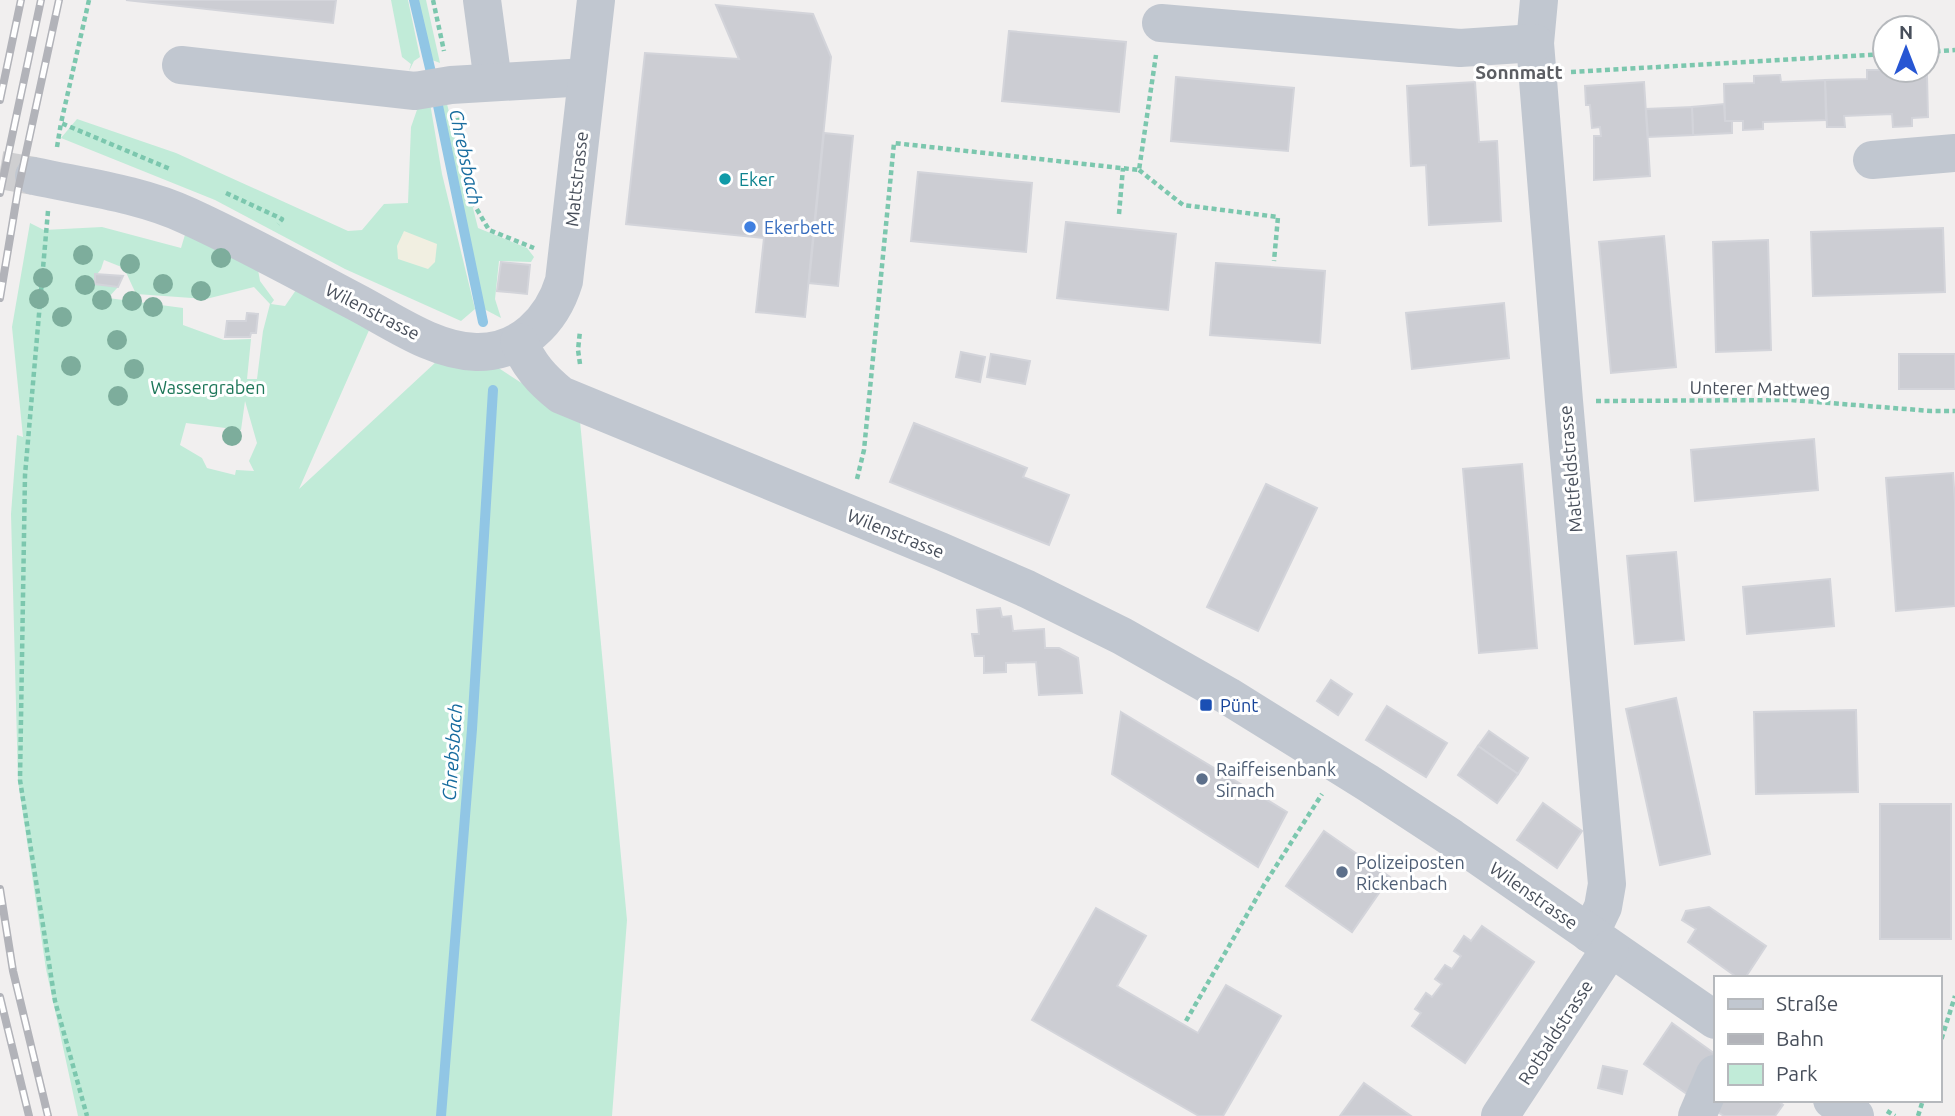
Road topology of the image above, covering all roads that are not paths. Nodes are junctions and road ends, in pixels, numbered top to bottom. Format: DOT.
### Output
graph roads {
  1 [pos="482,0"];
  2 [pos="596,0"];
  3 [pos="1539,0"];
  4 [pos="1161,23"];
  5 [pos="1536,58"];
  6 [pos="181,65"];
  7 [pos="587,77"];
  8 [pos="493,82"];
  9 [pos="1955,153"];
  10 [pos="1872,160"];
  11 [pos="34,176"];
  12 [pos="519,342"];
  13 [pos="1600,942"];
  14 [pos="1714,1019"];
  15 [pos="1714,1076"];
  16 [pos="1835,1102"];
  17 [pos="1500,1116"];
  18 [pos="1697,1116"];
  19 [pos="1855,1116"];
  1 -- 8 [label="street"];
  2 -- 7 [label="street, Mattstrasse"];
  3 -- 5 [label="street, Mattfeldstrasse"];
  4 -- 5 [label="street"];
  5 -- 13 [label="street, Mattfeldstrasse"];
  6 -- 8 [label="street"];
  7 -- 8 [label="street"];
  7 -- 12 [label="street, Mattstrasse"];
  9 -- 10 [label="street"];
  11 -- 12 [label="street, Wilenstrasse"];
  12 -- 13 [label="street, Wilenstrasse"];
  13 -- 14 [label="street, Wilenstrasse"];
  13 -- 17 [label="street, Rotbaldstrasse"];
  15 -- 18 [label="street"];
  16 -- 19 [label="street"];
}
